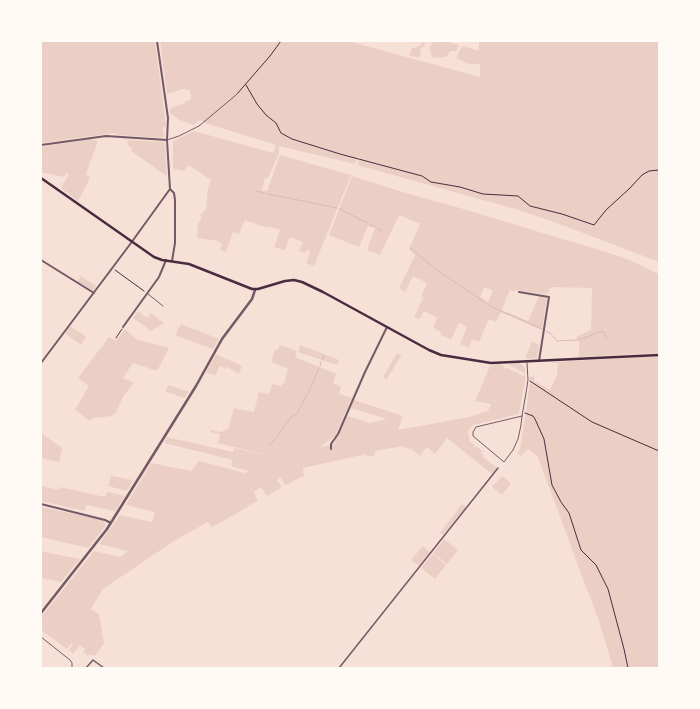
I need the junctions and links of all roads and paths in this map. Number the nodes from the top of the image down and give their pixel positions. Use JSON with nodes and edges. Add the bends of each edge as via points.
{"nodes":[{"id":1,"x":158,"y":41,"type":"edge"},
{"id":2,"x":281,"y":41,"type":"edge"},
{"id":3,"x":246,"y":85,"type":"junction"},
{"id":4,"x":236,"y":95,"type":"joint"},
{"id":5,"x":166,"y":140,"type":"junction"},
{"id":6,"x":41,"y":145,"type":"edge"},
{"id":7,"x":659,"y":170,"type":"edge"},
{"id":8,"x":41,"y":178,"type":"edge"},
{"id":9,"x":170,"y":189,"type":"junction"},
{"id":10,"x":132,"y":242,"type":"junction"},
{"id":11,"x":41,"y":260,"type":"edge"},
{"id":12,"x":166,"y":260,"type":"junction"},
{"id":13,"x":172,"y":261,"type":"junction"},
{"id":14,"x":112,"y":268,"type":"junction"},
{"id":15,"x":255,"y":290,"type":"junction"},
{"id":16,"x":519,"y":292,"type":"dead end"},
{"id":17,"x":94,"y":293,"type":"junction"},
{"id":18,"x":148,"y":294,"type":"junction"},
{"id":19,"x":163,"y":306,"type":"dead end"},
{"id":20,"x":387,"y":326,"type":"junction"},
{"id":21,"x":124,"y":327,"type":"joint"},
{"id":22,"x":116,"y":338,"type":"dead end"},
{"id":23,"x":659,"y":355,"type":"edge"},
{"id":24,"x":527,"y":361,"type":"junction"},
{"id":25,"x":539,"y":361,"type":"junction"},
{"id":26,"x":41,"y":363,"type":"edge"},
{"id":27,"x":528,"y":380,"type":"junction"},
{"id":28,"x":525,"y":413,"type":"dead end"},
{"id":29,"x":522,"y":416,"type":"junction"},
{"id":30,"x":331,"y":449,"type":"dead end"},
{"id":31,"x":659,"y":451,"type":"edge"},
{"id":32,"x":498,"y":468,"type":"dead end"},
{"id":33,"x":41,"y":504,"type":"edge"},
{"id":34,"x":111,"y":523,"type":"junction"},
{"id":35,"x":41,"y":613,"type":"edge"},
{"id":36,"x":41,"y":637,"type":"edge"},
{"id":37,"x":72,"y":668,"type":"edge"},
{"id":38,"x":86,"y":668,"type":"edge"},
{"id":39,"x":104,"y":668,"type":"edge"},
{"id":40,"x":339,"y":668,"type":"edge"},
{"id":41,"x":628,"y":668,"type":"edge"}],
"edges":[{"from":1,"to":5,"type":"street","via":[[168,118]]},
{"from":2,"to":3,"type":"path"},
{"from":3,"to":4,"type":"path"},
{"from":3,"to":7,"type":"path","via":[[257,104],[276,123],[281,133],[292,139],[422,176],[431,182],[483,194],[518,196],[530,206],[594,225],[642,175]]},
{"from":4,"to":5,"type":"lane","via":[[199,126]]},
{"from":5,"to":6,"type":"street","via":[[106,136]]},
{"from":5,"to":9,"type":"street"},
{"from":8,"to":10,"type":"main road"},
{"from":9,"to":10,"type":"street"},
{"from":9,"to":13,"type":"street","via":[[174,194],[175,207]]},
{"from":10,"to":12,"type":"main road","via":[[154,257]]},
{"from":10,"to":14,"type":"street"},
{"from":11,"to":17,"type":"street"},
{"from":12,"to":13,"type":"main road"},
{"from":12,"to":18,"type":"street"},
{"from":13,"to":15,"type":"main road","via":[[189,264]]},
{"from":14,"to":17,"type":"street"},
{"from":14,"to":18,"type":"path"},
{"from":15,"to":20,"type":"main road","via":[[285,281],[298,281]]},
{"from":15,"to":34,"type":"street","via":[[252,299],[222,339],[196,386]]},
{"from":16,"to":25,"type":"street","via":[[549,297]]},
{"from":17,"to":26,"type":"street"},
{"from":18,"to":19,"type":"lane"},
{"from":18,"to":21,"type":"street"},
{"from":20,"to":24,"type":"main road","via":[[441,355],[482,363]]},
{"from":20,"to":30,"type":"street","via":[[338,434],[331,444]]},
{"from":21,"to":22,"type":"path"},
{"from":23,"to":25,"type":"main road"},
{"from":24,"to":25,"type":"main road"},
{"from":24,"to":27,"type":"lane"},
{"from":27,"to":29,"type":"lane"},
{"from":27,"to":31,"type":"path","via":[[592,422]]},
{"from":28,"to":41,"type":"path","via":[[533,416],[537,424],[547,450],[552,486],[569,513],[581,550],[596,565],[608,589]]},
{"from":29,"to":29,"type":"lane","via":[[478,427],[473,430],[473,436],[504,462],[518,441]]},
{"from":32,"to":40,"type":"street"},
{"from":33,"to":34,"type":"street"},
{"from":34,"to":35,"type":"street"},
{"from":36,"to":37,"type":"lane","via":[[72,661]]},
{"from":38,"to":39,"type":"street","via":[[93,660]]}]}
